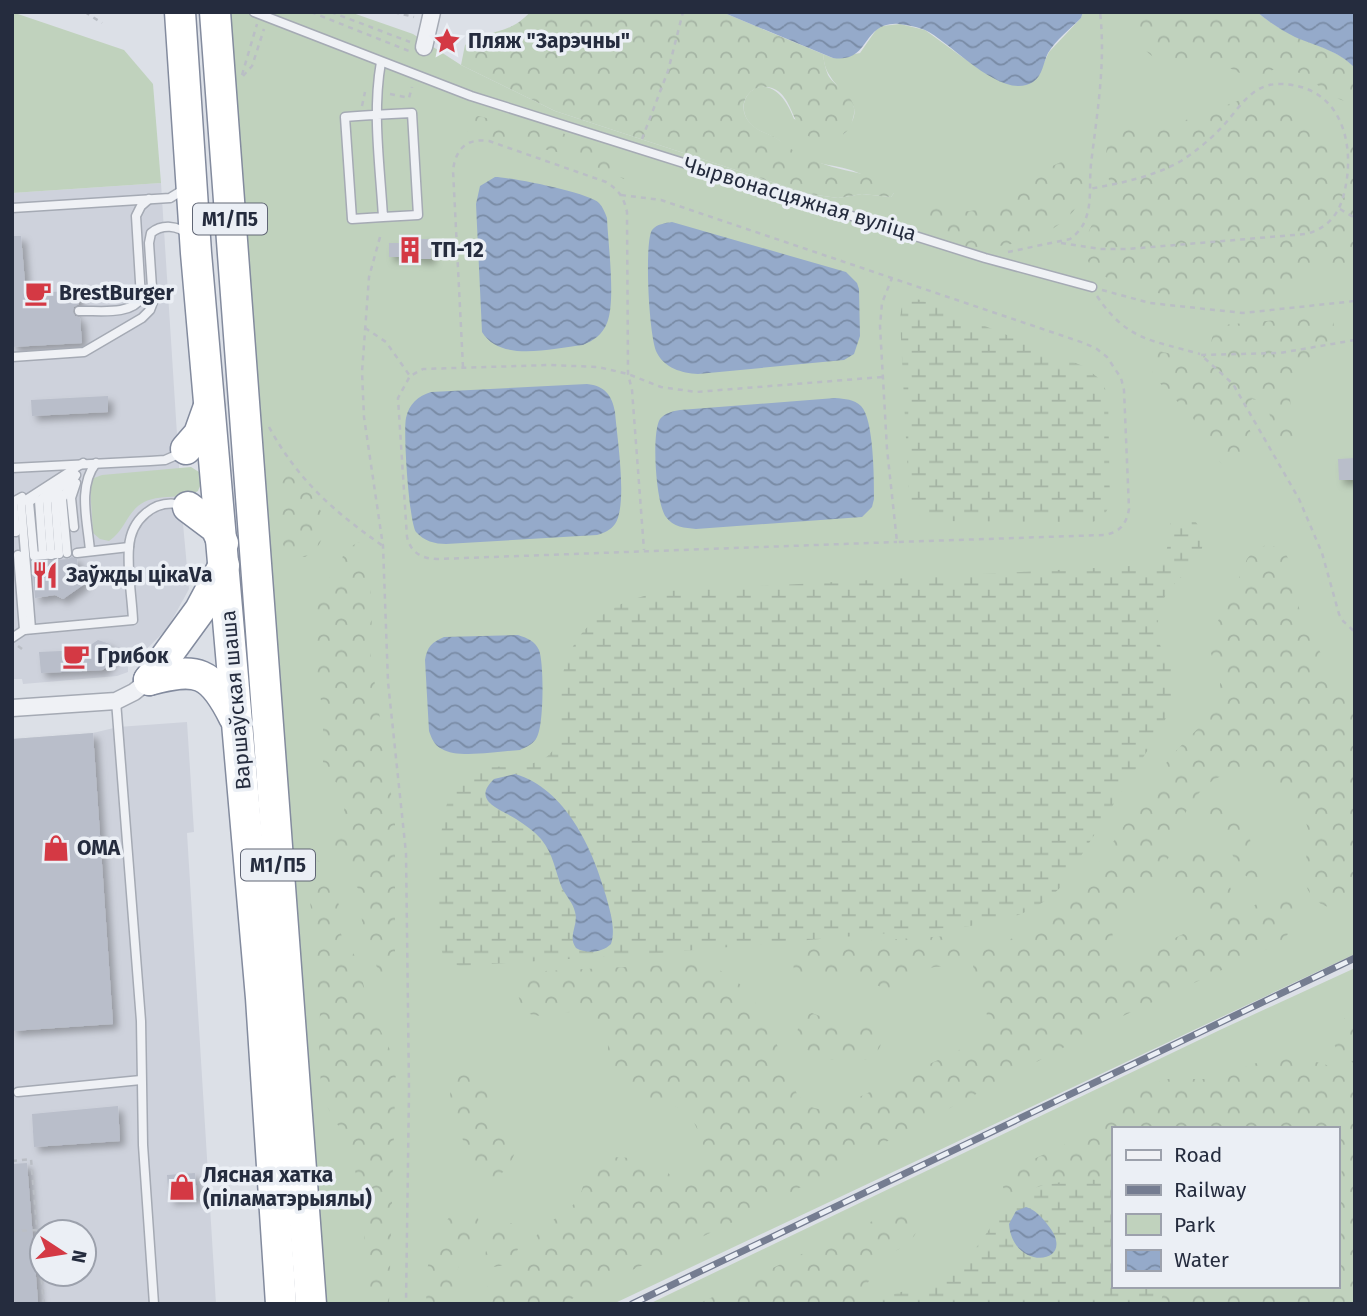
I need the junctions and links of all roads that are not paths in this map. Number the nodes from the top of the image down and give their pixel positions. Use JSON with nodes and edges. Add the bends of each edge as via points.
{"nodes":[{"id":1,"x":180,"y":12,"type":"edge"},
{"id":2,"x":215,"y":12,"type":"edge"},
{"id":3,"x":257,"y":13,"type":"edge"},
{"id":4,"x":431,"y":16,"type":"edge"},
{"id":5,"x":423,"y":52,"type":"road end"},
{"id":6,"x":381,"y":62,"type":"junction"},
{"id":7,"x":377,"y":115,"type":"junction"},
{"id":8,"x":191,"y":179,"type":"junction"},
{"id":9,"x":149,"y":199,"type":"junction"},
{"id":10,"x":12,"y":208,"type":"edge"},
{"id":11,"x":383,"y":217,"type":"junction"},
{"id":12,"x":196,"y":253,"type":"junction"},
{"id":13,"x":1092,"y":287,"type":"road end"},
{"id":14,"x":79,"y":311,"type":"dead end"},
{"id":15,"x":12,"y":357,"type":"edge"},
{"id":16,"x":210,"y":403,"type":"junction"},
{"id":17,"x":186,"y":449,"type":"joint"},
{"id":18,"x":83,"y":463,"type":"junction"},
{"id":19,"x":96,"y":463,"type":"junction"},
{"id":20,"x":12,"y":468,"type":"edge"},
{"id":21,"x":188,"y":507,"type":"joint"},
{"id":22,"x":74,"y":527,"type":"dead end"},
{"id":23,"x":16,"y":532,"type":"dead end"},
{"id":24,"x":129,"y":547,"type":"junction"},
{"id":25,"x":90,"y":551,"type":"junction"},
{"id":26,"x":58,"y":554,"type":"junction"},
{"id":27,"x":223,"y":554,"type":"junction"},
{"id":28,"x":18,"y":555,"type":"dead end"},
{"id":29,"x":27,"y":629,"type":"junction"},
{"id":30,"x":12,"y":638,"type":"edge"},
{"id":31,"x":149,"y":680,"type":"junction"},
{"id":32,"x":116,"y":701,"type":"junction"},
{"id":33,"x":12,"y":708,"type":"edge"},
{"id":34,"x":237,"y":722,"type":"junction"},
{"id":35,"x":141,"y":1080,"type":"junction"},
{"id":36,"x":18,"y":1092,"type":"dead end"},
{"id":37,"x":154,"y":1304,"type":"edge"},
{"id":38,"x":281,"y":1304,"type":"edge"},
{"id":39,"x":311,"y":1304,"type":"edge"}],
"edges":[{"from":1,"to":8,"type":"highway","name":"Варшаўская шаша","number":"М1/П5"},
{"from":2,"to":39,"type":"highway","name":"Варшаўская шаша","number":"М1/П5"},
{"from":3,"to":6,"type":"lane","name":"Чырвонасцяжная вуліца"},
{"from":4,"to":5,"type":"street"},
{"from":6,"to":7,"type":"lane"},
{"from":6,"to":13,"type":"lane","name":"Чырвонасцяжная вуліца","via":[[638,149]]},
{"from":7,"to":11,"type":"lane"},
{"from":7,"to":11,"type":"lane","via":[[345,117],[352,219]]},
{"from":7,"to":11,"type":"lane","via":[[412,113],[418,215]]},
{"from":8,"to":9,"type":"lane","via":[[182,192],[170,198]]},
{"from":8,"to":12,"type":"highway","name":"Варшаўская шаша","number":"М1/П5"},
{"from":9,"to":10,"type":"lane"},
{"from":9,"to":14,"type":"lane","via":[[136,216],[141,299],[127,309]]},
{"from":12,"to":15,"type":"lane","via":[[185,231],[158,228],[149,243],[153,302],[142,318],[83,352]]},
{"from":12,"to":16,"type":"highway","name":"Варшаўская шаша","number":"М1/П5"},
{"from":16,"to":17,"type":"highway","via":[[199,434]]},
{"from":16,"to":27,"type":"highway","name":"Варшаўская шаша","number":"М1/П5"},
{"from":17,"to":19,"type":"lane","via":[[165,460]]},
{"from":18,"to":19,"type":"lane"},
{"from":18,"to":20,"type":"lane"},
{"from":18,"to":22,"type":"lane","via":[[71,498]]},
{"from":18,"to":23,"type":"lane","via":[[13,502]]},
{"from":18,"to":26,"type":"lane","via":[[62,499]]},
{"from":18,"to":26,"type":"lane","via":[[47,500]]},
{"from":18,"to":26,"type":"lane","via":[[29,502],[34,556]]},
{"from":18,"to":29,"type":"lane","via":[[20,503]]},
{"from":19,"to":25,"type":"lane","via":[[85,486]]},
{"from":21,"to":24,"type":"lane","via":[[174,503],[154,506],[132,531]]},
{"from":21,"to":27,"type":"highway","via":[[216,528]]},
{"from":24,"to":25,"type":"lane"},
{"from":24,"to":29,"type":"lane","via":[[133,620]]},
{"from":25,"to":26,"type":"lane"},
{"from":27,"to":31,"type":"highway","via":[[200,610]]},
{"from":27,"to":34,"type":"highway","name":"Варшаўская шаша","number":"М1/П5"},
{"from":28,"to":29,"type":"lane"},
{"from":29,"to":30,"type":"lane"},
{"from":31,"to":32,"type":"street"},
{"from":31,"to":34,"type":"highway","via":[[175,673],[204,677],[215,684]]},
{"from":32,"to":33,"type":"street"},
{"from":32,"to":35,"type":"lane","via":[[141,1021]]},
{"from":34,"to":38,"type":"highway","name":"Варшаўская шаша","number":"М1/П5"},
{"from":35,"to":36,"type":"lane"},
{"from":35,"to":37,"type":"lane"}]}
